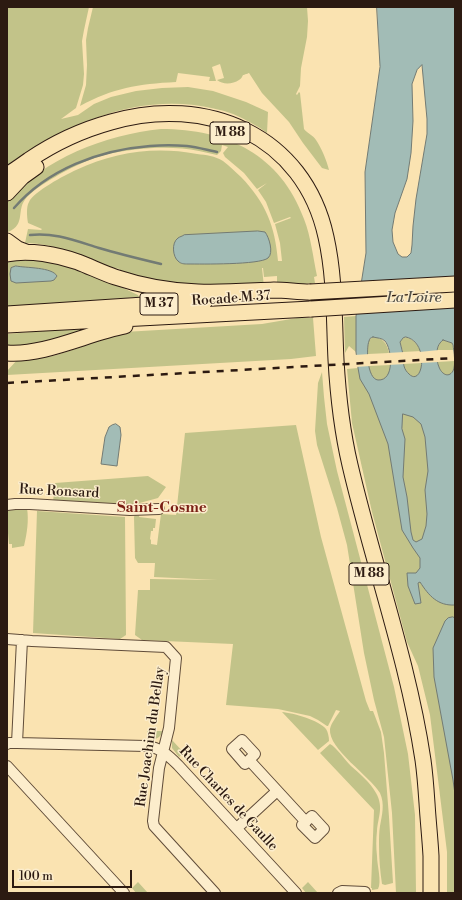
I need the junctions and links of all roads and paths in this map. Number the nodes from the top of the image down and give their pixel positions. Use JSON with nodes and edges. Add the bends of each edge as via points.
{"nodes":[{"id":1,"x":9,"y":175,"type":"edge"},
{"id":2,"x":7,"y":193,"type":"edge"},
{"id":3,"x":7,"y":240,"type":"edge"},
{"id":4,"x":26,"y":252,"type":"junction"},
{"id":5,"x":7,"y":254,"type":"edge"},
{"id":6,"x":455,"y":284,"type":"edge"},
{"id":7,"x":310,"y":292,"type":"junction"},
{"id":8,"x":455,"y":300,"type":"edge"},
{"id":9,"x":7,"y":314,"type":"edge"},
{"id":10,"x":174,"y":316,"type":"junction"},
{"id":11,"x":7,"y":325,"type":"edge"},
{"id":12,"x":11,"y":355,"type":"edge"},
{"id":13,"x":7,"y":505,"type":"edge"},
{"id":14,"x":158,"y":509,"type":"dead end"},
{"id":15,"x":7,"y":639,"type":"edge"},
{"id":16,"x":22,"y":640,"type":"junction"},
{"id":17,"x":12,"y":744,"type":"edge"},
{"id":18,"x":162,"y":751,"type":"junction"},
{"id":19,"x":249,"y":760,"type":"dead end"},
{"id":20,"x":7,"y":766,"type":"edge"},
{"id":21,"x":277,"y":791,"type":"junction"},
{"id":22,"x":306,"y":822,"type":"dead end"},
{"id":23,"x":237,"y":828,"type":"junction"},
{"id":24,"x":124,"y":893,"type":"edge"},
{"id":25,"x":215,"y":893,"type":"edge"},
{"id":26,"x":296,"y":893,"type":"edge"},
{"id":27,"x":338,"y":893,"type":"edge"},
{"id":28,"x":365,"y":893,"type":"edge"},
{"id":29,"x":422,"y":893,"type":"edge"},
{"id":30,"x":431,"y":893,"type":"edge"}],
"edges":[{"from":1,"to":30,"type":"highway","number":"M 88","via":[[56,144],[98,126],[143,115],[174,113],[204,116],[248,131],[285,158],[304,182],[323,222],[329,253],[341,422],[403,665],[423,762],[431,854]]},
{"from":2,"to":29,"type":"highway","number":"M 88","via":[[35,168],[89,139],[132,126],[163,122],[193,124],[238,136],[272,158],[297,188],[311,216],[319,250],[329,394],[337,452],[403,706],[414,765],[422,858]]},
{"from":3,"to":4,"type":"highway"},
{"from":4,"to":5,"type":"highway"},
{"from":4,"to":7,"type":"highway","via":[[52,255],[78,262],[114,277],[172,290]]},
{"from":6,"to":7,"type":"highway","name":"Rocade M 37","number":"M 37","bridge":true},
{"from":7,"to":9,"type":"highway","name":"Rocade M 37","number":"M 37"},
{"from":8,"to":10,"type":"highway","name":"Rocade M 37","number":"M 37","bridge":true},
{"from":10,"to":11,"type":"highway","name":"Rocade M 37","number":"M 37"},
{"from":10,"to":12,"type":"highway","via":[[166,322],[132,324],[48,348]]},
{"from":13,"to":14,"type":"street","name":"Rue Ronsard"},
{"from":15,"to":16,"type":"street","name":"Rue Joachim du Bellay"},
{"from":16,"to":17,"type":"street"},
{"from":16,"to":18,"type":"street","name":"Rue Joachim du Bellay","via":[[166,647],[176,658],[169,728]]},
{"from":17,"to":18,"type":"street","name":"Rue Charles de Gaulle","via":[[146,746]]},
{"from":18,"to":23,"type":"street","name":"Rue Charles de Gaulle"},
{"from":18,"to":25,"type":"street","name":"Rue Joachim du Bellay","via":[[154,826]]},
{"from":19,"to":21,"type":"street"},
{"from":20,"to":24,"type":"street"},
{"from":21,"to":22,"type":"street"},
{"from":21,"to":23,"type":"street"},
{"from":23,"to":26,"type":"street","name":"Rue Charles de Gaulle"},
{"from":27,"to":28,"type":"street"}]}
